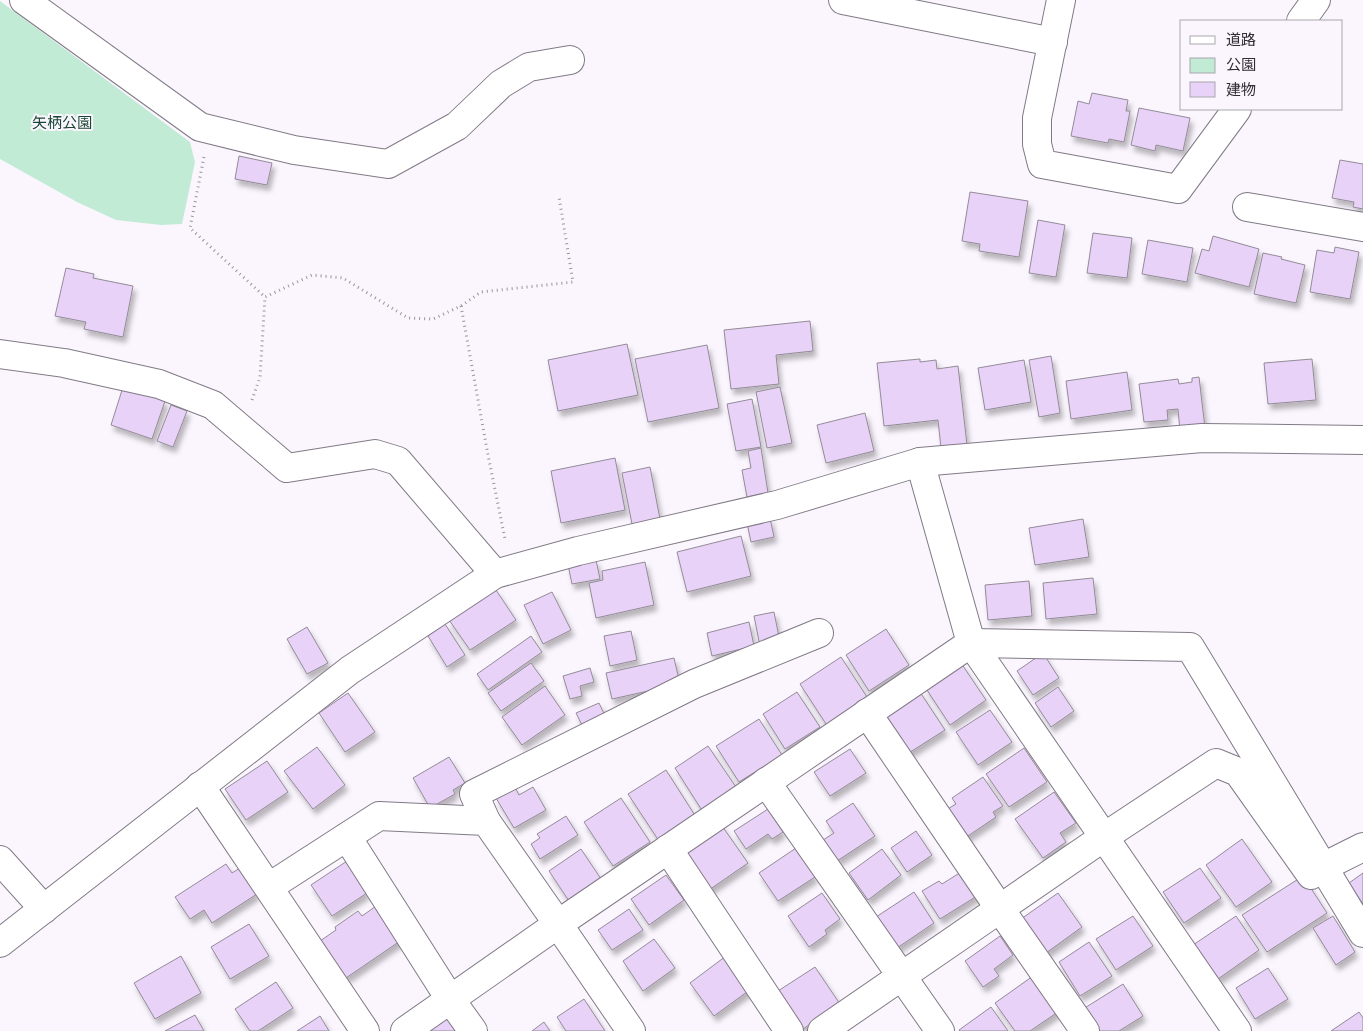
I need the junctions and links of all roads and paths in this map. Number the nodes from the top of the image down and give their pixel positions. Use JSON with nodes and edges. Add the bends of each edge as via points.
{"nodes":[{"id":1,"x":24,"y":0,"type":"edge"},
{"id":2,"x":843,"y":0,"type":"edge"},
{"id":3,"x":1061,"y":0,"type":"edge"},
{"id":4,"x":1316,"y":0,"type":"edge"},
{"id":5,"x":1302,"y":20,"type":"edge"},
{"id":6,"x":1053,"y":42,"type":"junction"},
{"id":7,"x":570,"y":60,"type":"dead end"},
{"id":8,"x":1236,"y":110,"type":"edge"},
{"id":9,"x":210,"y":130,"type":"junction"},
{"id":10,"x":559,"y":197,"type":"dead end"},
{"id":11,"x":1247,"y":207,"type":"dead end"},
{"id":12,"x":1363,"y":227,"type":"edge"},
{"id":13,"x":266,"y":297,"type":"junction"},
{"id":14,"x":461,"y":306,"type":"junction"},
{"id":15,"x":0,"y":354,"type":"edge"},
{"id":16,"x":242,"y":429,"type":"junction"},
{"id":17,"x":1363,"y":440,"type":"edge"},
{"id":18,"x":920,"y":462,"type":"junction"},
{"id":19,"x":503,"y":572,"type":"junction"},
{"id":20,"x":819,"y":633,"type":"dead end"},
{"id":21,"x":971,"y":643,"type":"junction"},
{"id":22,"x":868,"y":713,"type":"junction"},
{"id":23,"x":766,"y":782,"type":"junction"},
{"id":24,"x":200,"y":786,"type":"junction"},
{"id":25,"x":486,"y":821,"type":"junction"},
{"id":26,"x":347,"y":837,"type":"junction"},
{"id":27,"x":1104,"y":837,"type":"junction"},
{"id":28,"x":1363,"y":848,"type":"edge"},
{"id":29,"x":668,"y":849,"type":"junction"},
{"id":30,"x":0,"y":860,"type":"edge"},
{"id":31,"x":1323,"y":867,"type":"junction"},
{"id":32,"x":269,"y":887,"type":"junction"},
{"id":33,"x":44,"y":908,"type":"junction"},
{"id":34,"x":1000,"y":909,"type":"junction"},
{"id":35,"x":558,"y":924,"type":"junction"},
{"id":36,"x":1363,"y":933,"type":"edge"},
{"id":37,"x":0,"y":943,"type":"edge"},
{"id":38,"x":902,"y":976,"type":"junction"},
{"id":39,"x":450,"y":999,"type":"junction"},
{"id":40,"x":365,"y":1031,"type":"edge"},
{"id":41,"x":405,"y":1031,"type":"edge"},
{"id":42,"x":473,"y":1031,"type":"edge"},
{"id":43,"x":631,"y":1031,"type":"edge"},
{"id":44,"x":789,"y":1031,"type":"edge"},
{"id":45,"x":822,"y":1031,"type":"edge"},
{"id":46,"x":940,"y":1031,"type":"edge"},
{"id":47,"x":1085,"y":1031,"type":"edge"},
{"id":48,"x":1238,"y":1031,"type":"edge"}],
"edges":[{"from":1,"to":9,"type":"street","via":[[200,127]]},
{"from":2,"to":6,"type":"street"},
{"from":3,"to":6,"type":"street"},
{"from":4,"to":5,"type":"street"},
{"from":6,"to":8,"type":"street","via":[[1037,118],[1037,144],[1042,164],[1178,189]]},
{"from":7,"to":9,"type":"street","via":[[529,67],[501,84],[456,126],[388,164],[294,150]]},
{"from":9,"to":13,"type":"path","via":[[190,228]]},
{"from":10,"to":14,"type":"path","via":[[573,282],[481,292]]},
{"from":11,"to":12,"type":"street"},
{"from":13,"to":14,"type":"path","via":[[312,275],[342,278],[408,318],[433,319]]},
{"from":13,"to":16,"type":"path","via":[[260,377]]},
{"from":14,"to":19,"type":"path","via":[[488,455]]},
{"from":15,"to":16,"type":"street","via":[[64,363],[159,384],[213,405]]},
{"from":16,"to":19,"type":"street","via":[[287,468],[375,454],[398,461]]},
{"from":17,"to":18,"type":"street","via":[[1202,438]]},
{"from":18,"to":19,"type":"street","via":[[778,505],[578,551]]},
{"from":18,"to":21,"type":"street"},
{"from":19,"to":24,"type":"street","via":[[350,670]]},
{"from":20,"to":25,"type":"street","via":[[694,684],[474,794]]},
{"from":21,"to":22,"type":"street"},
{"from":21,"to":27,"type":"street"},
{"from":21,"to":31,"type":"street","via":[[1190,647]]},
{"from":22,"to":23,"type":"street"},
{"from":22,"to":34,"type":"street"},
{"from":23,"to":29,"type":"street"},
{"from":23,"to":38,"type":"street"},
{"from":24,"to":32,"type":"street"},
{"from":24,"to":33,"type":"street"},
{"from":25,"to":26,"type":"street","via":[[379,816]]},
{"from":25,"to":35,"type":"street"},
{"from":26,"to":32,"type":"street"},
{"from":26,"to":39,"type":"street"},
{"from":27,"to":31,"type":"street","via":[[1216,763],[1238,772],[1311,875]]},
{"from":27,"to":34,"type":"street"},
{"from":27,"to":48,"type":"street"},
{"from":28,"to":31,"type":"street"},
{"from":29,"to":35,"type":"street"},
{"from":29,"to":44,"type":"street"},
{"from":30,"to":33,"type":"street"},
{"from":31,"to":36,"type":"street"},
{"from":32,"to":40,"type":"street"},
{"from":33,"to":37,"type":"street"},
{"from":34,"to":38,"type":"street"},
{"from":34,"to":47,"type":"street"},
{"from":35,"to":39,"type":"street"},
{"from":35,"to":43,"type":"street"},
{"from":38,"to":45,"type":"street"},
{"from":38,"to":46,"type":"street"},
{"from":39,"to":41,"type":"street"},
{"from":39,"to":42,"type":"street"}]}
